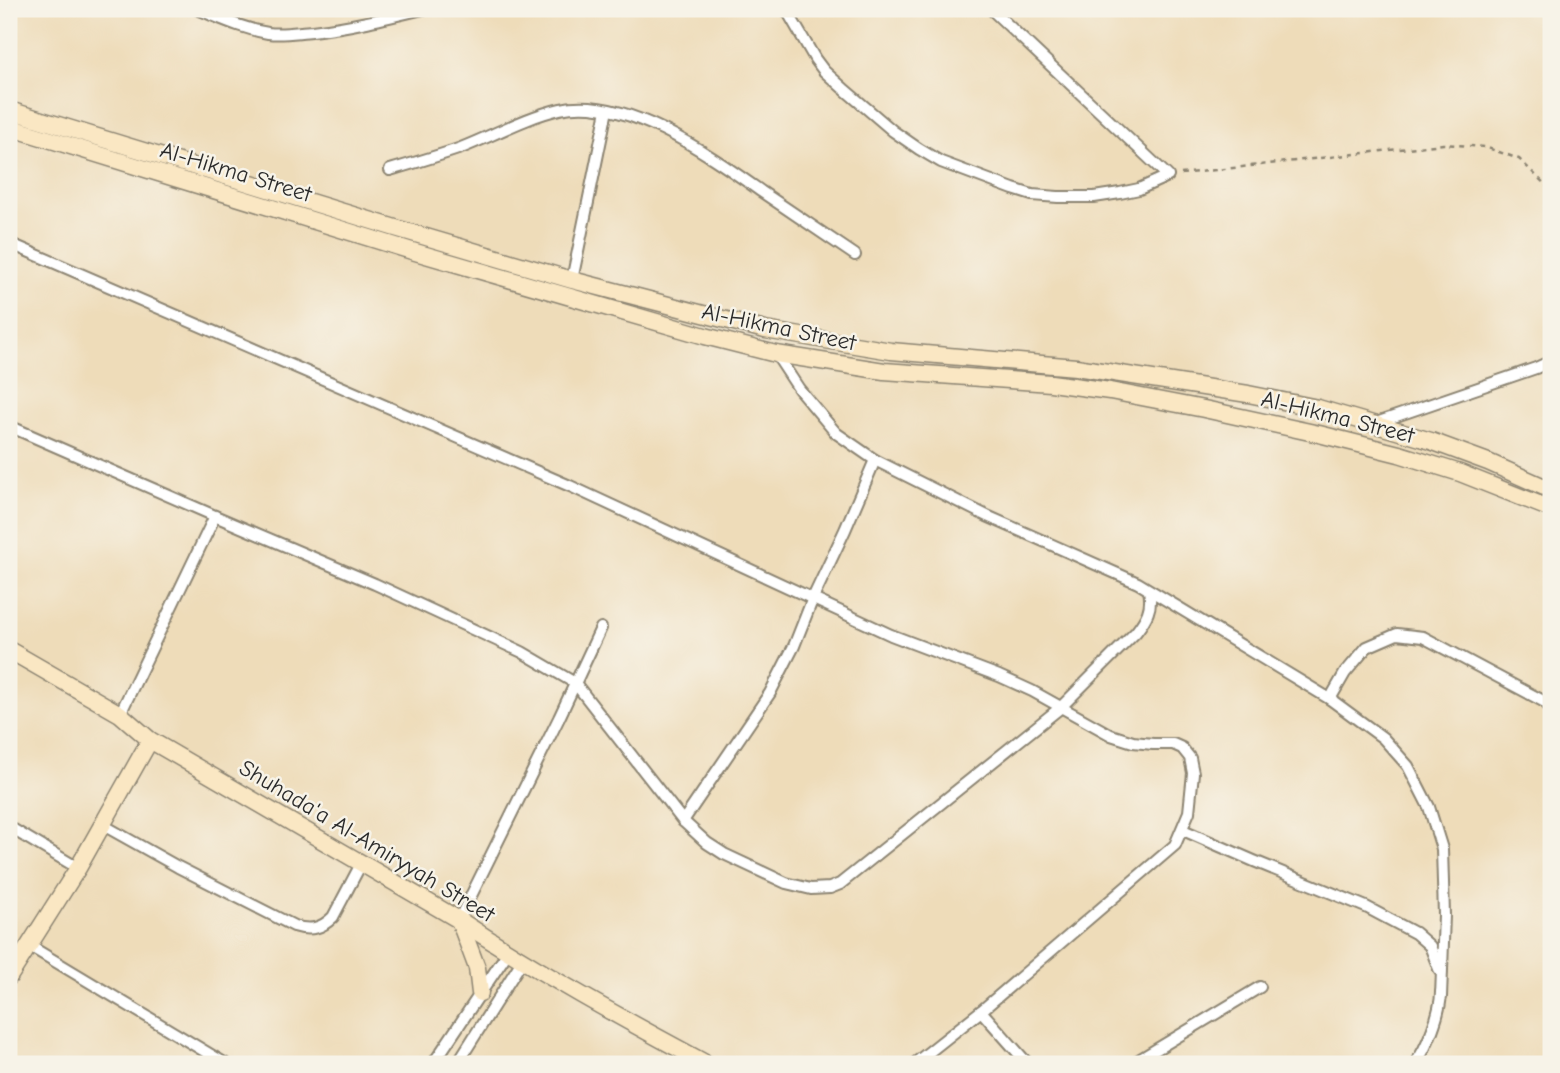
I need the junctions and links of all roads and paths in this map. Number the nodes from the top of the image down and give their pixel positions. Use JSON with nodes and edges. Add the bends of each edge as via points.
{"nodes":[{"id":1,"x":197,"y":9,"type":"edge"},
{"id":2,"x":423,"y":9,"type":"edge"},
{"id":3,"x":786,"y":9,"type":"edge"},
{"id":4,"x":991,"y":9,"type":"edge"},
{"id":5,"x":9,"y":110,"type":"edge"},
{"id":6,"x":607,"y":110,"type":"junction"},
{"id":7,"x":9,"y":127,"type":"edge"},
{"id":8,"x":390,"y":170,"type":"dead end"},
{"id":9,"x":1168,"y":176,"type":"junction"},
{"id":10,"x":1551,"y":190,"type":"edge"},
{"id":11,"x":9,"y":243,"type":"edge"},
{"id":12,"x":855,"y":255,"type":"dead end"},
{"id":13,"x":572,"y":280,"type":"junction"},
{"id":14,"x":776,"y":354,"type":"junction"},
{"id":15,"x":1551,"y":361,"type":"edge"},
{"id":16,"x":1373,"y":424,"type":"junction"},
{"id":17,"x":9,"y":426,"type":"edge"},
{"id":18,"x":875,"y":460,"type":"junction"},
{"id":19,"x":1551,"y":490,"type":"edge"},
{"id":20,"x":1551,"y":509,"type":"edge"},
{"id":21,"x":215,"y":516,"type":"junction"},
{"id":22,"x":1149,"y":591,"type":"junction"},
{"id":23,"x":813,"y":598,"type":"junction"},
{"id":24,"x":601,"y":628,"type":"dead end"},
{"id":25,"x":9,"y":649,"type":"edge"},
{"id":26,"x":575,"y":683,"type":"junction"},
{"id":27,"x":1330,"y":699,"type":"junction"},
{"id":28,"x":1549,"y":704,"type":"edge"},
{"id":29,"x":1060,"y":708,"type":"junction"},
{"id":30,"x":120,"y":714,"type":"junction"},
{"id":31,"x":150,"y":740,"type":"junction"},
{"id":32,"x":683,"y":821,"type":"junction"},
{"id":33,"x":103,"y":825,"type":"junction"},
{"id":34,"x":9,"y":827,"type":"edge"},
{"id":35,"x":1183,"y":830,"type":"junction"},
{"id":36,"x":361,"y":864,"type":"junction"},
{"id":37,"x":78,"y":868,"type":"junction"},
{"id":38,"x":459,"y":920,"type":"junction"},
{"id":39,"x":28,"y":945,"type":"junction"},
{"id":40,"x":508,"y":952,"type":"junction"},
{"id":41,"x":522,"y":961,"type":"junction"},
{"id":42,"x":9,"y":977,"type":"edge"},
{"id":43,"x":1260,"y":987,"type":"dead end"},
{"id":44,"x":480,"y":993,"type":"junction"},
{"id":45,"x":1441,"y":997,"type":"junction"},
{"id":46,"x":981,"y":1011,"type":"junction"},
{"id":47,"x":701,"y":1063,"type":"edge"},
{"id":48,"x":226,"y":1064,"type":"edge"},
{"id":49,"x":433,"y":1064,"type":"edge"},
{"id":50,"x":457,"y":1064,"type":"edge"},
{"id":51,"x":914,"y":1064,"type":"edge"},
{"id":52,"x":1028,"y":1064,"type":"edge"},
{"id":53,"x":1132,"y":1064,"type":"edge"},
{"id":54,"x":1415,"y":1064,"type":"edge"}],
"edges":[{"from":1,"to":2,"type":"street","via":[[240,26],[289,33],[377,21]]},
{"from":3,"to":9,"type":"street","via":[[824,71],[893,131],[941,162],[1013,189],[1058,197],[1120,193]]},
{"from":4,"to":9,"type":"street"},
{"from":5,"to":13,"type":"street","name":"Al-Hikma Street"},
{"from":6,"to":8,"type":"street","via":[[560,109]]},
{"from":6,"to":12,"type":"street","via":[[680,138]]},
{"from":6,"to":13,"type":"street"},
{"from":7,"to":14,"type":"street","name":"Al-Hikma Street","via":[[412,251]]},
{"from":9,"to":10,"type":"path","via":[[1443,144],[1485,146],[1519,159]]},
{"from":11,"to":23,"type":"street","via":[[570,486]]},
{"from":13,"to":16,"type":"street","name":"Al-Hikma Street","via":[[795,336],[891,351],[1076,367],[1173,381],[1318,408]]},
{"from":14,"to":18,"type":"street","via":[[836,433]]},
{"from":14,"to":20,"type":"street","name":"Al-Hikma Street","via":[[884,371],[1051,383],[1204,409],[1399,454]]},
{"from":15,"to":16,"type":"street"},
{"from":16,"to":19,"type":"street","name":"Al-Hikma Street","via":[[1488,462]]},
{"from":17,"to":21,"type":"street"},
{"from":18,"to":22,"type":"street"},
{"from":18,"to":23,"type":"street"},
{"from":21,"to":26,"type":"street","via":[[522,652]]},
{"from":21,"to":30,"type":"street"},
{"from":22,"to":27,"type":"street"},
{"from":22,"to":29,"type":"street","via":[[1151,603],[1136,632]]},
{"from":23,"to":29,"type":"street","via":[[891,635],[999,676]]},
{"from":23,"to":32,"type":"street","via":[[770,693]]},
{"from":24,"to":26,"type":"street"},
{"from":25,"to":30,"type":"street","name":"Shuhada'a Al-Amiryyah Street"},
{"from":26,"to":32,"type":"street"},
{"from":26,"to":38,"type":"street"},
{"from":27,"to":28,"type":"street","via":[[1367,647],[1397,634],[1423,637]]},
{"from":27,"to":45,"type":"street","via":[[1383,738],[1408,766],[1429,807],[1442,849]]},
{"from":29,"to":32,"type":"street","via":[[830,888],[786,883],[724,854]]},
{"from":29,"to":35,"type":"street","via":[[1111,735],[1173,744],[1187,752],[1193,773]]},
{"from":30,"to":31,"type":"street","name":"Shuhada'a Al-Amiryyah Street"},
{"from":31,"to":33,"type":"street"},
{"from":31,"to":36,"type":"street","name":"Shuhada'a Al-Amiryyah Street"},
{"from":33,"to":36,"type":"street","via":[[305,930],[333,917]]},
{"from":33,"to":37,"type":"street"},
{"from":34,"to":37,"type":"street"},
{"from":35,"to":45,"type":"street","via":[[1366,907],[1415,933],[1430,946],[1439,966]]},
{"from":35,"to":46,"type":"street","via":[[1175,845]]},
{"from":36,"to":38,"type":"street","name":"Shuhada'a Al-Amiryyah Street"},
{"from":37,"to":39,"type":"street"},
{"from":38,"to":40,"type":"street","name":"Shuhada'a Al-Amiryyah Street"},
{"from":38,"to":44,"type":"street","via":[[477,968]]},
{"from":39,"to":42,"type":"street"},
{"from":39,"to":48,"type":"street"},
{"from":40,"to":41,"type":"street","name":"Shuhada'a Al-Amiryyah Street"},
{"from":40,"to":44,"type":"street"},
{"from":41,"to":47,"type":"street","name":"Shuhada'a Al-Amiryyah Street"},
{"from":41,"to":50,"type":"street"},
{"from":43,"to":53,"type":"street"},
{"from":44,"to":49,"type":"street"},
{"from":45,"to":54,"type":"street"},
{"from":46,"to":51,"type":"street"},
{"from":46,"to":52,"type":"street"}]}
